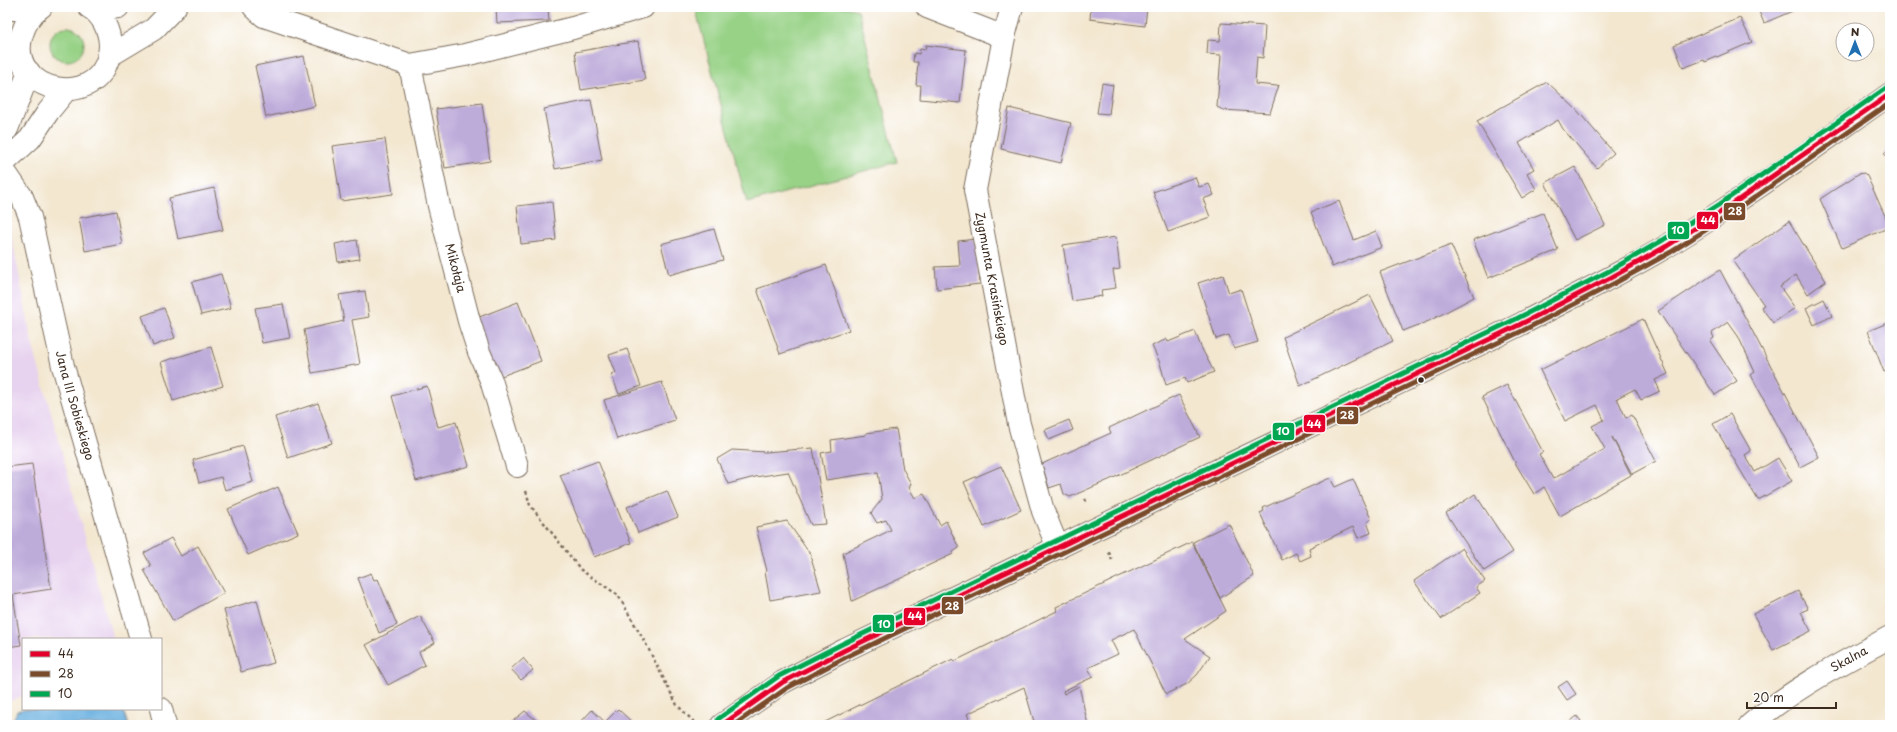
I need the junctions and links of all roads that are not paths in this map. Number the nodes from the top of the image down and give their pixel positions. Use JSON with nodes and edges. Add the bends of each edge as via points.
{"nodes":[{"id":1,"x":118,"y":7,"type":"edge"},
{"id":2,"x":175,"y":7,"type":"edge"},
{"id":3,"x":254,"y":7,"type":"edge"},
{"id":4,"x":643,"y":7,"type":"edge"},
{"id":5,"x":927,"y":7,"type":"edge"},
{"id":6,"x":1012,"y":7,"type":"edge"},
{"id":7,"x":39,"y":8,"type":"edge"},
{"id":8,"x":91,"y":8,"type":"edge"},
{"id":9,"x":7,"y":9,"type":"edge"},
{"id":10,"x":1004,"y":37,"type":"junction"},
{"id":11,"x":13,"y":38,"type":"edge"},
{"id":12,"x":109,"y":56,"type":"junction"},
{"id":13,"x":410,"y":65,"type":"junction"},
{"id":14,"x":29,"y":72,"type":"junction"},
{"id":15,"x":66,"y":90,"type":"junction"},
{"id":16,"x":1890,"y":94,"type":"edge"},
{"id":17,"x":7,"y":130,"type":"edge"},
{"id":18,"x":7,"y":160,"type":"edge"},
{"id":19,"x":7,"y":175,"type":"edge"},
{"id":20,"x":517,"y":466,"type":"dead end"},
{"id":21,"x":1058,"y":548,"type":"junction"},
{"id":22,"x":1890,"y":637,"type":"edge"},
{"id":23,"x":141,"y":638,"type":"edge"},
{"id":24,"x":161,"y":710,"type":"edge"},
{"id":25,"x":165,"y":725,"type":"edge"},
{"id":26,"x":722,"y":725,"type":"edge"},
{"id":27,"x":1750,"y":725,"type":"edge"}],
"edges":[{"from":1,"to":8,"type":"street"},
{"from":2,"to":12,"type":"street","via":[[154,29]]},
{"from":3,"to":13,"type":"street","via":[[264,16]]},
{"from":4,"to":13,"type":"street","via":[[573,28],[465,55]]},
{"from":5,"to":10,"type":"street"},
{"from":6,"to":10,"type":"street","name":"Zygmunta Krasińskiego"},
{"from":7,"to":9,"type":"street"},
{"from":7,"to":11,"type":"street"},
{"from":8,"to":12,"type":"street","via":[[102,19],[107,31],[110,43]]},
{"from":10,"to":21,"type":"street","name":"Zygmunta Krasińskiego","via":[[975,190],[1019,424],[1043,511]]},
{"from":11,"to":14,"type":"street"},
{"from":12,"to":15,"type":"street","via":[[98,76],[84,86]]},
{"from":13,"to":20,"type":"street","name":"Mikołaja","via":[[439,206],[468,321],[491,380]]},
{"from":14,"to":15,"type":"street","via":[[45,85]]},
{"from":14,"to":17,"type":"street"},
{"from":15,"to":18,"type":"street","via":[[30,139]]},
{"from":16,"to":21,"type":"street","via":[[1710,218],[1630,267],[1519,325]]},
{"from":19,"to":23,"type":"street","name":"Jana III Sobieskiego","via":[[22,197],[30,217],[63,366]]},
{"from":21,"to":26,"type":"street","via":[[783,682]]},
{"from":22,"to":27,"type":"street","name":"Skalna","via":[[1818,677],[1769,709]]},
{"from":24,"to":25,"type":"street"}]}
